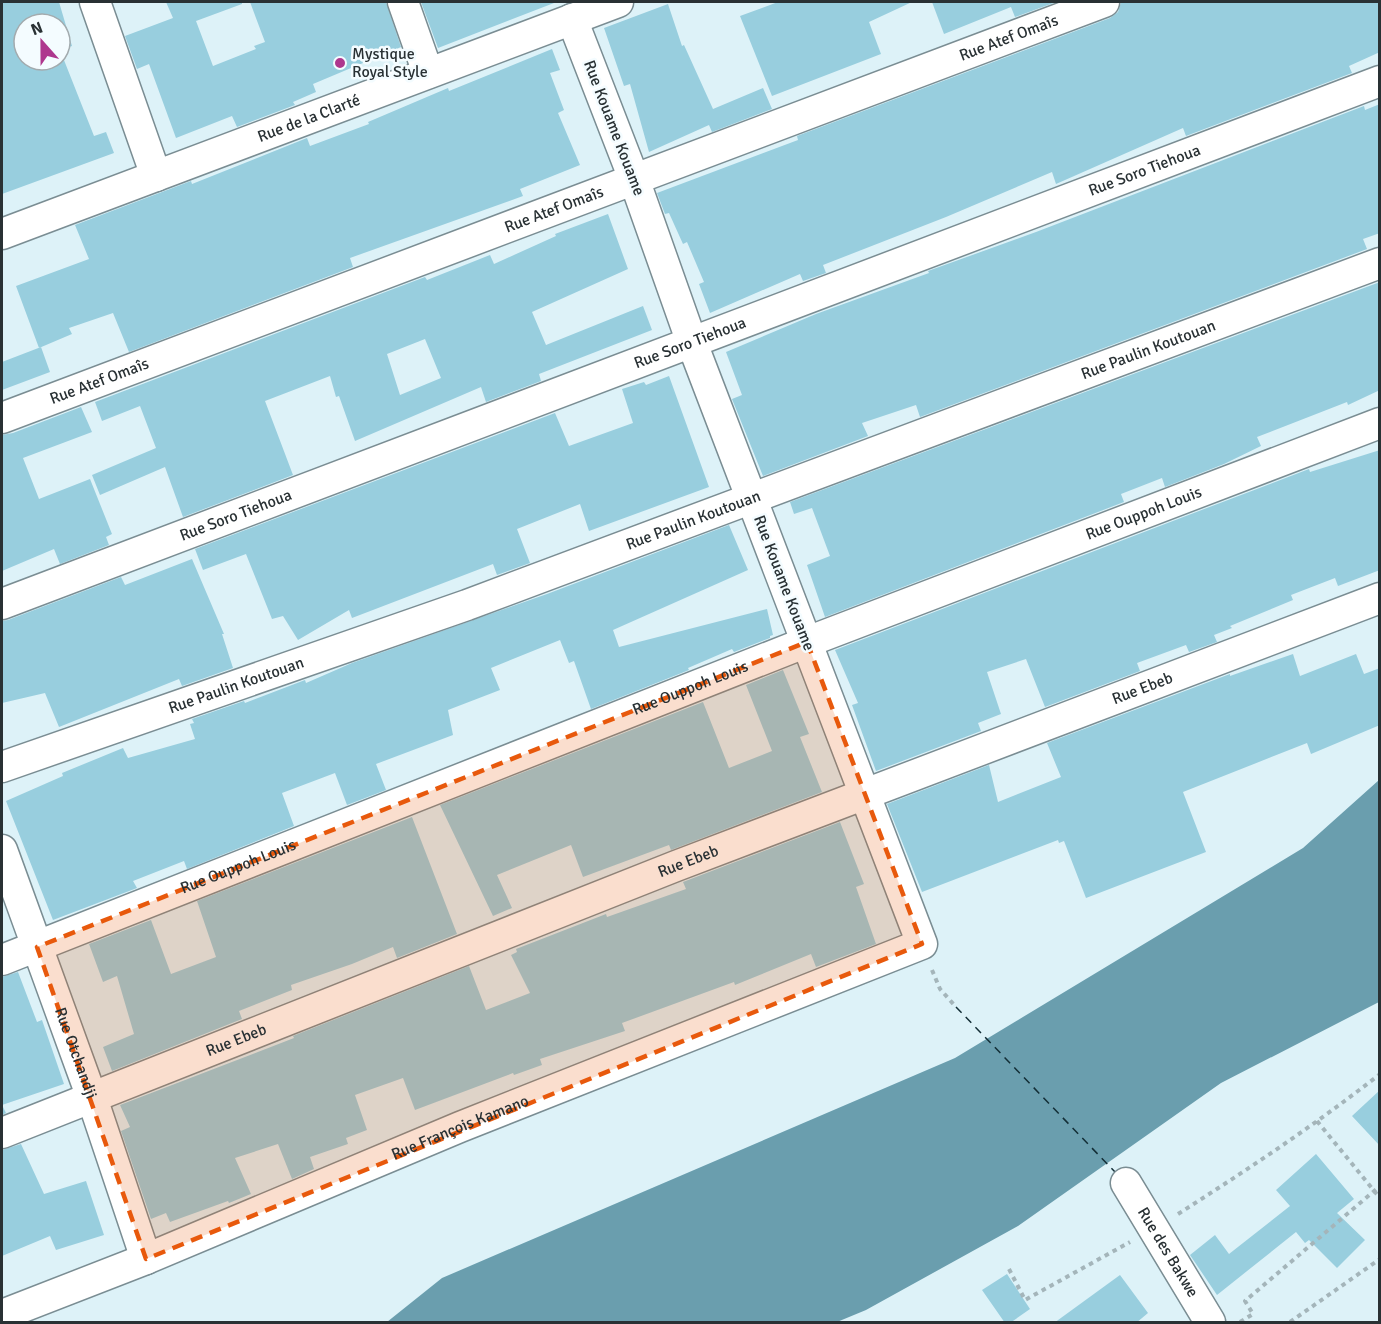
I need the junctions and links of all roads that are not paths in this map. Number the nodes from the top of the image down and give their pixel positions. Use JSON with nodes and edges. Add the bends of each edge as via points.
{"nodes":[{"id":1,"x":95,"y":2,"type":"edge"},
{"id":2,"x":402,"y":2,"type":"edge"},
{"id":3,"x":618,"y":2,"type":"edge"},
{"id":4,"x":1104,"y":2,"type":"edge"},
{"id":5,"x":572,"y":19,"type":"junction"},
{"id":6,"x":428,"y":73,"type":"junction"},
{"id":7,"x":1380,"y":81,"type":"edge"},
{"id":8,"x":156,"y":176,"type":"junction"},
{"id":9,"x":634,"y":179,"type":"junction"},
{"id":10,"x":2,"y":234,"type":"edge"},
{"id":11,"x":1380,"y":263,"type":"edge"},
{"id":12,"x":692,"y":343,"type":"junction"},
{"id":13,"x":2,"y":418,"type":"edge"},
{"id":14,"x":1380,"y":423,"type":"edge"},
{"id":15,"x":751,"y":497,"type":"junction"},
{"id":16,"x":1380,"y":598,"type":"edge"},
{"id":17,"x":2,"y":604,"type":"edge"},
{"id":18,"x":807,"y":642,"type":"junction"},
{"id":19,"x":2,"y":767,"type":"edge"},
{"id":20,"x":864,"y":795,"type":"junction"},
{"id":21,"x":2,"y":850,"type":"edge"},
{"id":22,"x":922,"y":944,"type":"joint"},
{"id":23,"x":37,"y":947,"type":"junction"},
{"id":24,"x":2,"y":960,"type":"edge"},
{"id":25,"x":92,"y":1098,"type":"junction"},
{"id":26,"x":2,"y":1132,"type":"edge"},
{"id":27,"x":1125,"y":1183,"type":"dead end"},
{"id":28,"x":146,"y":1259,"type":"junction"},
{"id":29,"x":2,"y":1315,"type":"edge"},
{"id":30,"x":1210,"y":1323,"type":"edge"}],
"edges":[{"from":1,"to":8,"type":"street"},
{"from":2,"to":6,"type":"street"},
{"from":3,"to":5,"type":"street","name":"Rue de la Clarté"},
{"from":4,"to":9,"type":"street","name":"Rue Atef Omaîs"},
{"from":5,"to":6,"type":"street","name":"Rue de la Clarté"},
{"from":5,"to":9,"type":"street","name":"Rue Kouame Kouame"},
{"from":6,"to":8,"type":"street","name":"Rue de la Clarté"},
{"from":7,"to":12,"type":"street","name":"Rue Soro Tiehoua"},
{"from":8,"to":10,"type":"street","name":"Rue de la Clarté"},
{"from":9,"to":12,"type":"street","name":"Rue Kouame Kouame"},
{"from":9,"to":13,"type":"street","name":"Rue Atef Omaîs"},
{"from":11,"to":15,"type":"street","name":"Rue Paulin Koutouan"},
{"from":12,"to":15,"type":"street","name":"Rue Kouame Kouame"},
{"from":12,"to":17,"type":"street","name":"Rue Soro Tiehoua"},
{"from":14,"to":18,"type":"street","name":"Rue Ouppoh Louis"},
{"from":15,"to":18,"type":"street","name":"Rue Kouame Kouame"},
{"from":15,"to":19,"type":"street","name":"Rue Paulin Koutouan","via":[[467,605]]},
{"from":16,"to":20,"type":"street","name":"Rue Ebeb"},
{"from":18,"to":20,"type":"street","name":"Rue Kouame Kouame"},
{"from":18,"to":23,"type":"street","name":"Rue Ouppoh Louis"},
{"from":20,"to":22,"type":"street","name":"Rue Kouame Kouame"},
{"from":20,"to":25,"type":"street","name":"Rue Ebeb"},
{"from":21,"to":23,"type":"street","name":"Rue Otchandji"},
{"from":22,"to":28,"type":"street","name":"Rue François Kamano","via":[[460,1127]]},
{"from":23,"to":24,"type":"street","name":"Rue Ouppoh Louis"},
{"from":23,"to":25,"type":"street","name":"Rue Otchandji"},
{"from":25,"to":26,"type":"street","name":"Rue Ebeb"},
{"from":25,"to":28,"type":"street","name":"Rue Otchandji"},
{"from":27,"to":30,"type":"street","name":"Rue des Bakwe"},
{"from":28,"to":29,"type":"street","name":"Rue François Kamano"}]}
